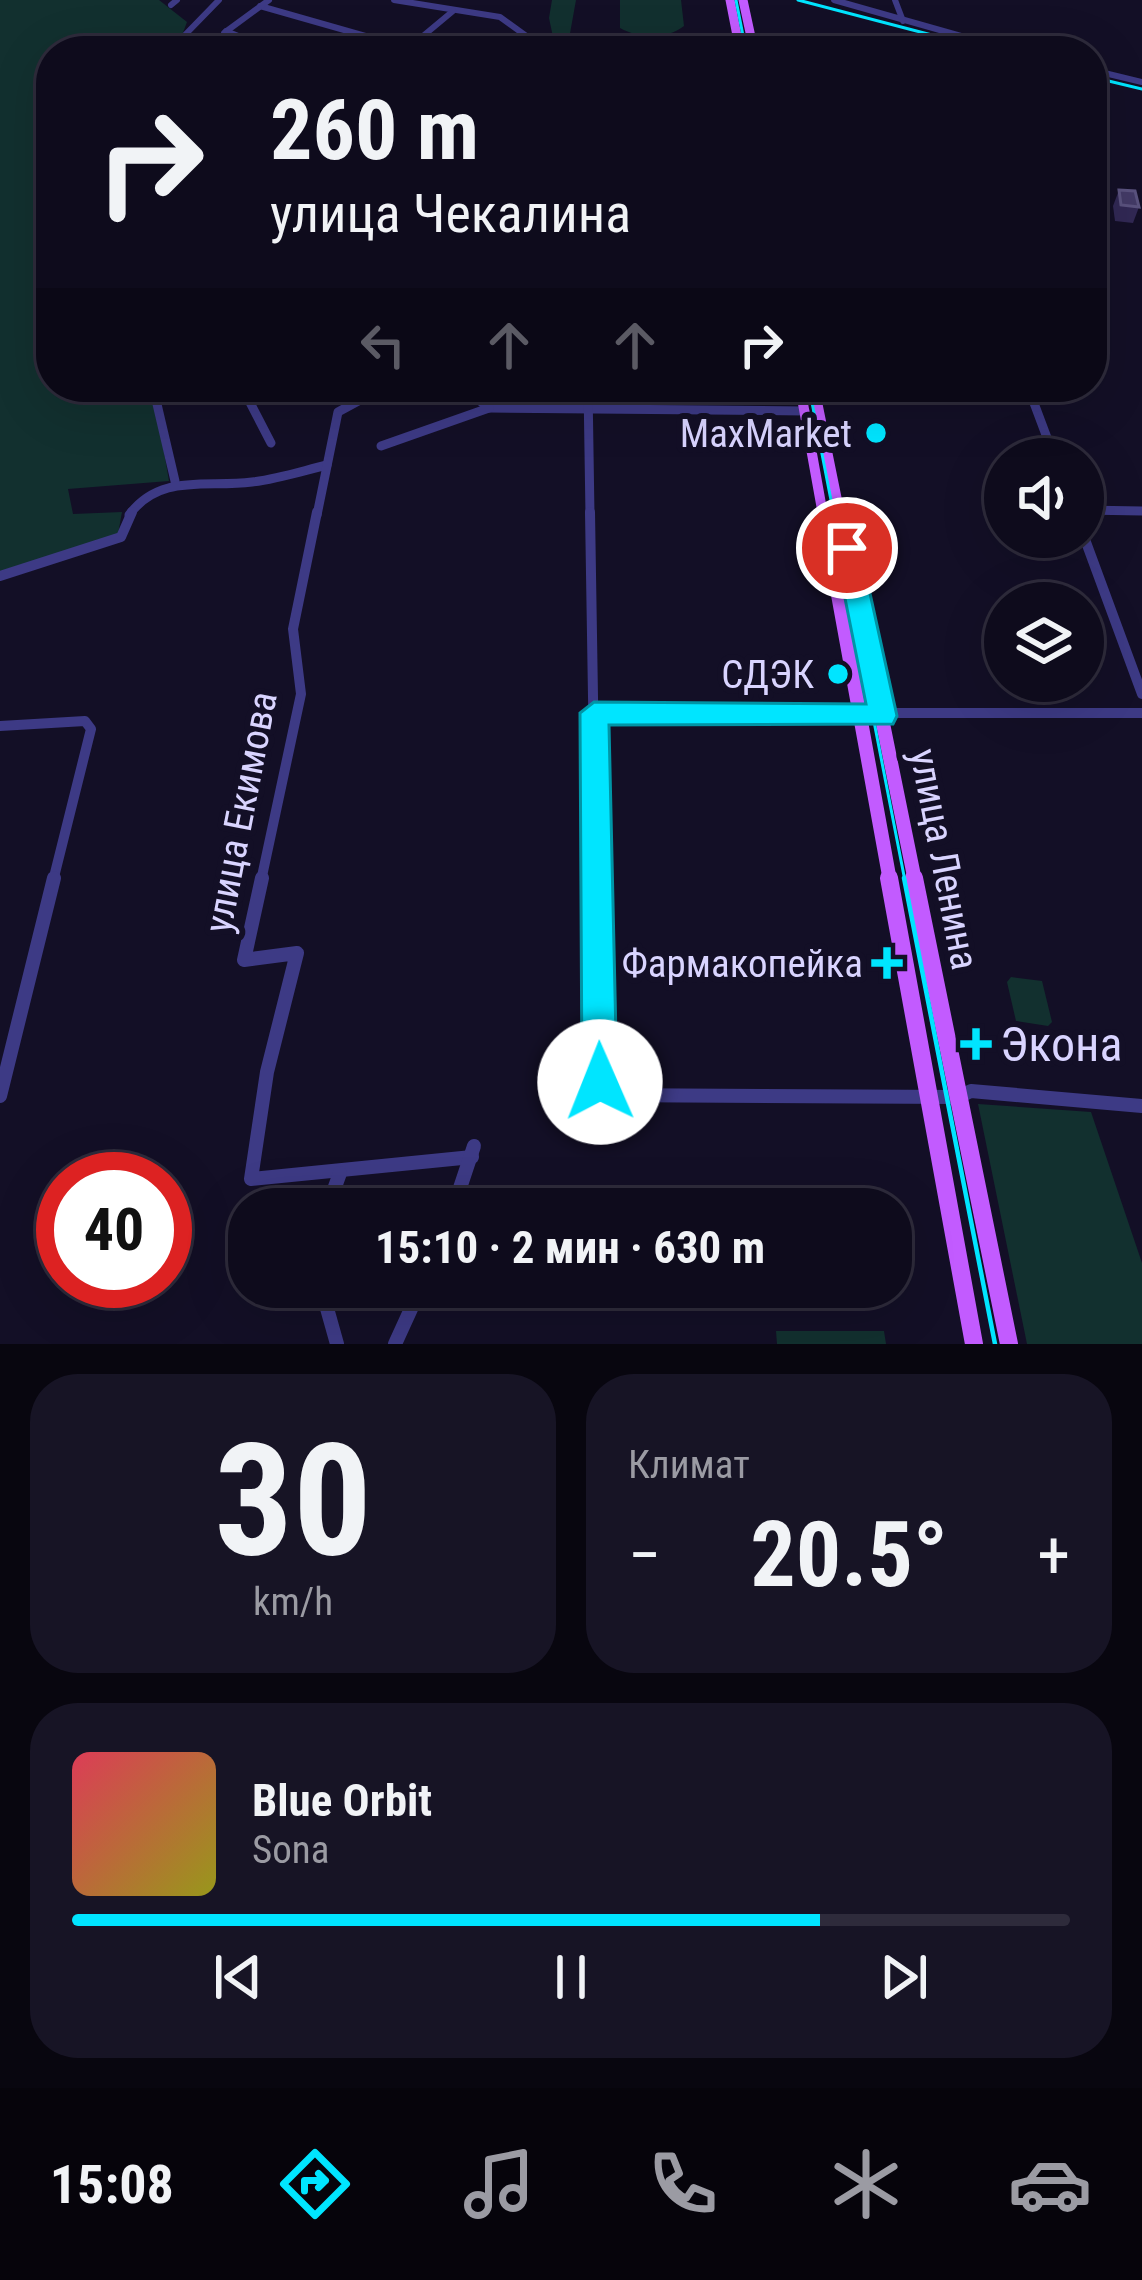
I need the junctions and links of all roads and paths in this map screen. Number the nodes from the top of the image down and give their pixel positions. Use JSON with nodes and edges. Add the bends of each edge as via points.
{"nodes":[{"id":1,"x":219,"y":0,"type":"edge"},
{"id":2,"x":269,"y":0,"type":"edge"},
{"id":3,"x":394,"y":0,"type":"edge"},
{"id":4,"x":502,"y":0,"type":"edge"},
{"id":5,"x":730,"y":0,"type":"edge"},
{"id":6,"x":743,"y":0,"type":"edge"},
{"id":7,"x":834,"y":0,"type":"edge"},
{"id":8,"x":895,"y":0,"type":"edge"},
{"id":9,"x":260,"y":6,"type":"junction"},
{"id":10,"x":453,"y":11,"type":"junction"},
{"id":11,"x":500,"y":17,"type":"junction"},
{"id":12,"x":903,"y":21,"type":"junction"},
{"id":13,"x":226,"y":31,"type":"junction"},
{"id":14,"x":184,"y":36,"type":"edge"},
{"id":15,"x":224,"y":36,"type":"edge"},
{"id":16,"x":238,"y":36,"type":"edge"},
{"id":17,"x":363,"y":36,"type":"edge"},
{"id":18,"x":426,"y":36,"type":"edge"},
{"id":19,"x":526,"y":36,"type":"edge"},
{"id":20,"x":737,"y":36,"type":"edge"},
{"id":21,"x":751,"y":36,"type":"edge"},
{"id":22,"x":958,"y":36,"type":"edge"},
{"id":23,"x":1107,"y":74,"type":"edge"},
{"id":24,"x":1142,"y":82,"type":"edge"},
{"id":25,"x":157,"y":402,"type":"edge"},
{"id":26,"x":250,"y":402,"type":"edge"},
{"id":27,"x":356,"y":402,"type":"edge"},
{"id":28,"x":481,"y":402,"type":"edge"},
{"id":29,"x":589,"y":402,"type":"edge"},
{"id":30,"x":803,"y":402,"type":"edge"},
{"id":31,"x":817,"y":402,"type":"edge"},
{"id":32,"x":1034,"y":402,"type":"edge"},
{"id":33,"x":489,"y":408,"type":"junction"},
{"id":34,"x":589,"y":410,"type":"junction"},
{"id":35,"x":805,"y":411,"type":"junction"},
{"id":36,"x":1047,"y":438,"type":"edge"},
{"id":37,"x":271,"y":443,"type":"dead end"},
{"id":38,"x":381,"y":446,"type":"dead end"},
{"id":39,"x":327,"y":464,"type":"junction"},
{"id":40,"x":175,"y":481,"type":"junction"},
{"id":41,"x":1104,"y":510,"type":"edge"},
{"id":42,"x":1142,"y":511,"type":"edge"},
{"id":43,"x":1092,"y":558,"type":"edge"},
{"id":44,"x":0,"y":576,"type":"edge"},
{"id":45,"x":1142,"y":694,"type":"edge"},
{"id":46,"x":594,"y":713,"type":"junction"},
{"id":47,"x":1142,"y":713,"type":"edge"},
{"id":48,"x":860,"y":716,"type":"junction"},
{"id":49,"x":883,"y":716,"type":"junction"},
{"id":50,"x":0,"y":726,"type":"edge"},
{"id":51,"x":0,"y":1096,"type":"edge"},
{"id":52,"x":931,"y":1096,"type":"junction"},
{"id":53,"x":958,"y":1097,"type":"junction"},
{"id":54,"x":1142,"y":1106,"type":"edge"},
{"id":55,"x":340,"y":1173,"type":"junction"},
{"id":56,"x":335,"y":1188,"type":"edge"},
{"id":57,"x":460,"y":1188,"type":"edge"},
{"id":58,"x":327,"y":1308,"type":"edge"},
{"id":59,"x":411,"y":1308,"type":"edge"},
{"id":60,"x":337,"y":1344,"type":"edge"},
{"id":61,"x":394,"y":1344,"type":"edge"},
{"id":62,"x":974,"y":1344,"type":"edge"},
{"id":63,"x":1009,"y":1344,"type":"edge"}],
"edges":[{"from":1,"to":14,"type":"street"},
{"from":2,"to":9,"type":"street"},
{"from":3,"to":10,"type":"street"},
{"from":4,"to":11,"type":"street"},
{"from":5,"to":20,"type":"main road"},
{"from":6,"to":21,"type":"main road"},
{"from":7,"to":12,"type":"street"},
{"from":8,"to":12,"type":"street"},
{"from":9,"to":13,"type":"street"},
{"from":9,"to":17,"type":"street"},
{"from":10,"to":11,"type":"street"},
{"from":10,"to":18,"type":"street"},
{"from":11,"to":19,"type":"street"},
{"from":12,"to":22,"type":"street"},
{"from":13,"to":15,"type":"street"},
{"from":13,"to":16,"type":"street"},
{"from":23,"to":24,"type":"street"},
{"from":25,"to":40,"type":"street"},
{"from":26,"to":37,"type":"street"},
{"from":27,"to":39,"type":"street","name":"улица Екимова","via":[[338,412]]},
{"from":28,"to":33,"type":"street"},
{"from":29,"to":34,"type":"street"},
{"from":30,"to":35,"type":"main road","name":"улица Ленина"},
{"from":31,"to":49,"type":"main road","name":"улица Ленина"},
{"from":32,"to":36,"type":"street"},
{"from":33,"to":34,"type":"street"},
{"from":33,"to":38,"type":"street"},
{"from":34,"to":35,"type":"street"},
{"from":34,"to":46,"type":"street"},
{"from":35,"to":48,"type":"main road","name":"улица Ленина"},
{"from":39,"to":40,"type":"street","via":[[242,484]]},
{"from":39,"to":55,"type":"street","name":"улица Екимова","via":[[293,629],[301,694],[244,960],[297,953],[250,1179]]},
{"from":40,"to":44,"type":"street","via":[[138,503],[122,537]]},
{"from":41,"to":42,"type":"street"},
{"from":43,"to":45,"type":"street"},
{"from":46,"to":48,"type":"street"},
{"from":46,"to":52,"type":"street","via":[[600,1095]]},
{"from":47,"to":49,"type":"street"},
{"from":48,"to":49,"type":"street"},
{"from":48,"to":52,"type":"main road","name":"улица Ленина"},
{"from":49,"to":53,"type":"main road","name":"улица Ленина"},
{"from":50,"to":51,"type":"street","via":[[85,722],[91,729]]},
{"from":52,"to":53,"type":"street"},
{"from":52,"to":62,"type":"main road","name":"улица Ленина"},
{"from":53,"to":54,"type":"street","via":[[971,1091]]},
{"from":53,"to":63,"type":"main road","name":"улица Ленина"},
{"from":55,"to":56,"type":"street"},
{"from":55,"to":57,"type":"street","via":[[473,1152]]},
{"from":58,"to":60,"type":"street"},
{"from":59,"to":61,"type":"street"}]}
